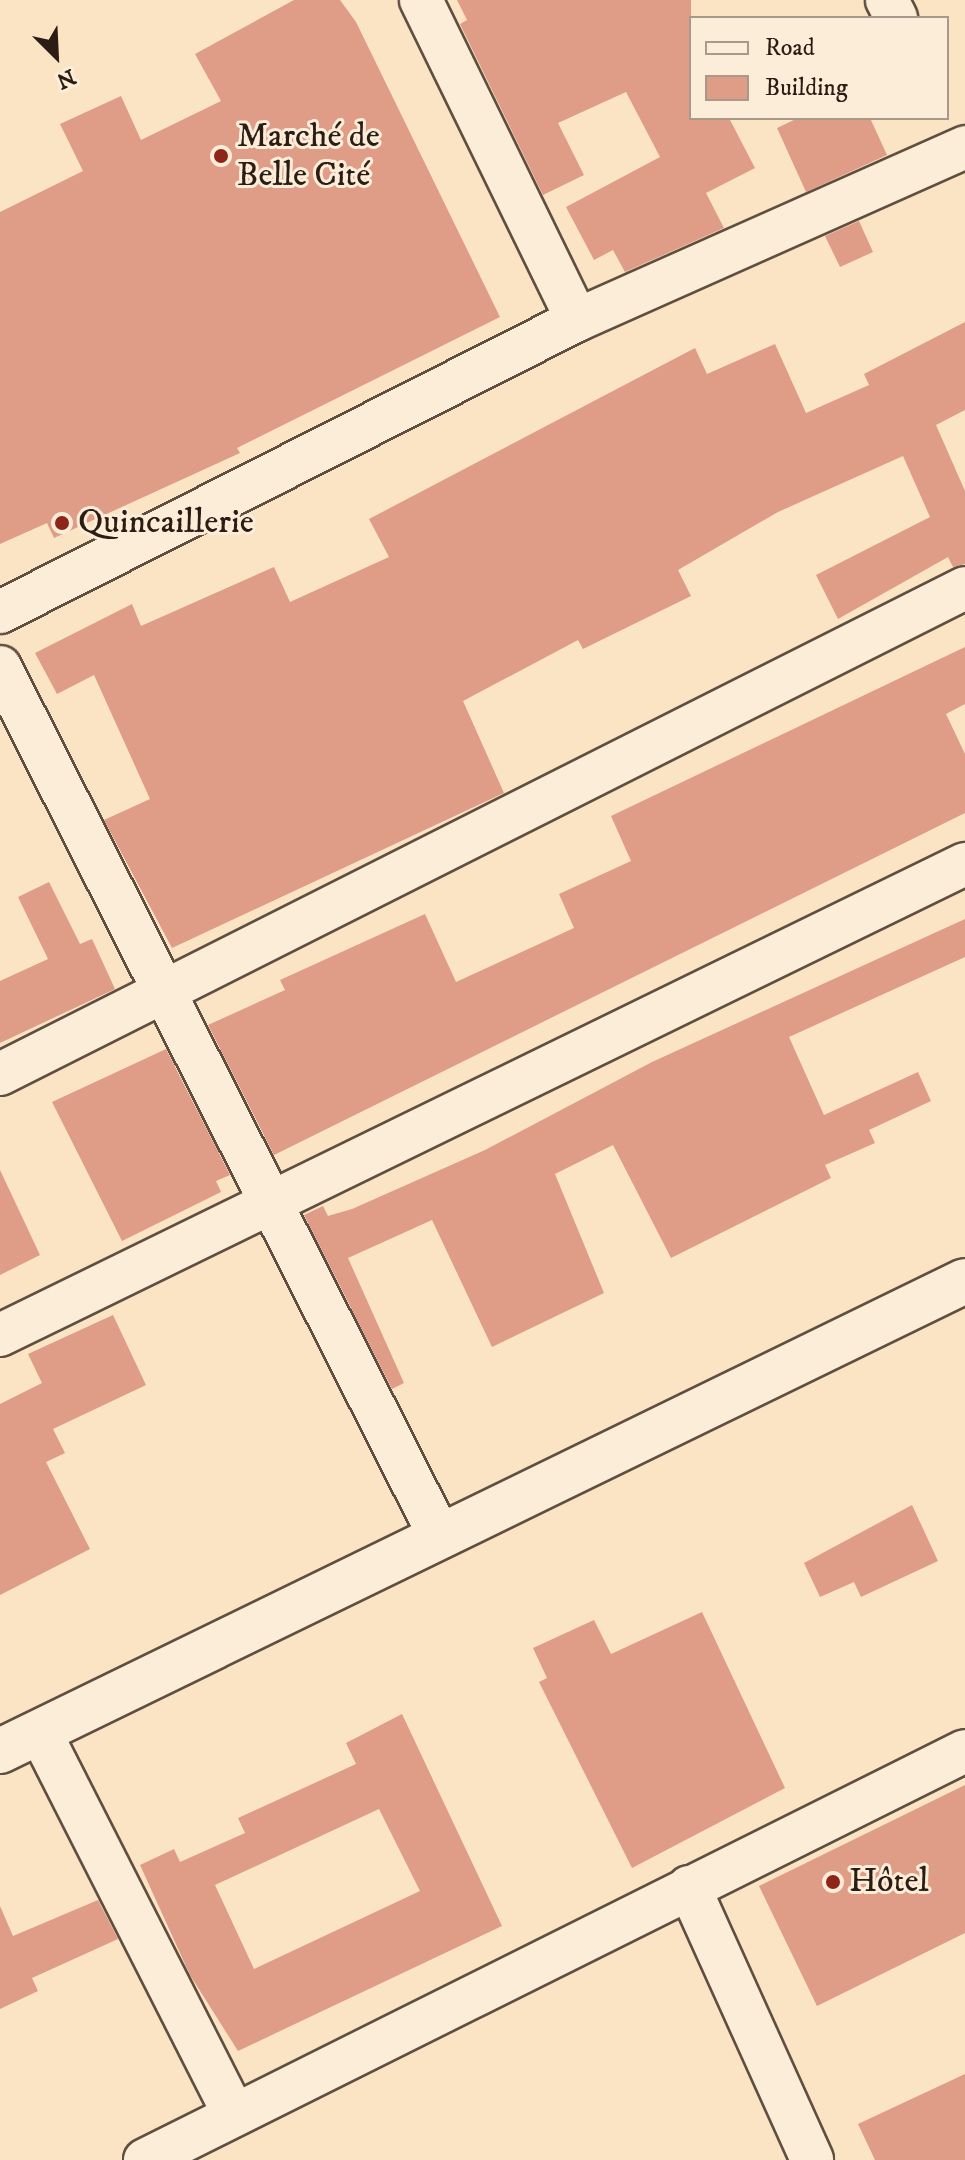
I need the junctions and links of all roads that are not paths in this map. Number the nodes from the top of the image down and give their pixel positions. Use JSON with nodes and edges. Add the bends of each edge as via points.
{"nodes":[{"id":1,"x":421,"y":0,"type":"edge"},
{"id":2,"x":960,"y":142,"type":"edge"},
{"id":3,"x":577,"y":320,"type":"junction"},
{"id":4,"x":965,"y":588,"type":"edge"},
{"id":5,"x":0,"y":612,"type":"edge"},
{"id":6,"x":0,"y":667,"type":"edge"},
{"id":7,"x":965,"y":864,"type":"edge"},
{"id":8,"x":163,"y":994,"type":"junction"},
{"id":9,"x":0,"y":1074,"type":"edge"},
{"id":10,"x":268,"y":1203,"type":"junction"},
{"id":11,"x":965,"y":1281,"type":"edge"},
{"id":12,"x":0,"y":1335,"type":"edge"},
{"id":13,"x":439,"y":1535,"type":"junction"},
{"id":14,"x":40,"y":1732,"type":"junction"},
{"id":15,"x":0,"y":1751,"type":"edge"},
{"id":16,"x":965,"y":1751,"type":"edge"},
{"id":17,"x":689,"y":1887,"type":"junction"},
{"id":18,"x":234,"y":2115,"type":"junction"},
{"id":19,"x":145,"y":2160,"type":"edge"},
{"id":20,"x":812,"y":2160,"type":"edge"}],
"edges":[{"from":1,"to":3,"type":"street"},
{"from":2,"to":3,"type":"street"},
{"from":3,"to":5,"type":"street"},
{"from":4,"to":8,"type":"street"},
{"from":6,"to":8,"type":"street"},
{"from":7,"to":10,"type":"street"},
{"from":8,"to":9,"type":"street"},
{"from":8,"to":10,"type":"street"},
{"from":10,"to":12,"type":"street"},
{"from":10,"to":13,"type":"street"},
{"from":11,"to":13,"type":"street"},
{"from":13,"to":14,"type":"street"},
{"from":14,"to":15,"type":"street"},
{"from":14,"to":18,"type":"street"},
{"from":16,"to":17,"type":"street"},
{"from":17,"to":18,"type":"street"},
{"from":17,"to":20,"type":"street"},
{"from":18,"to":19,"type":"street"}]}
